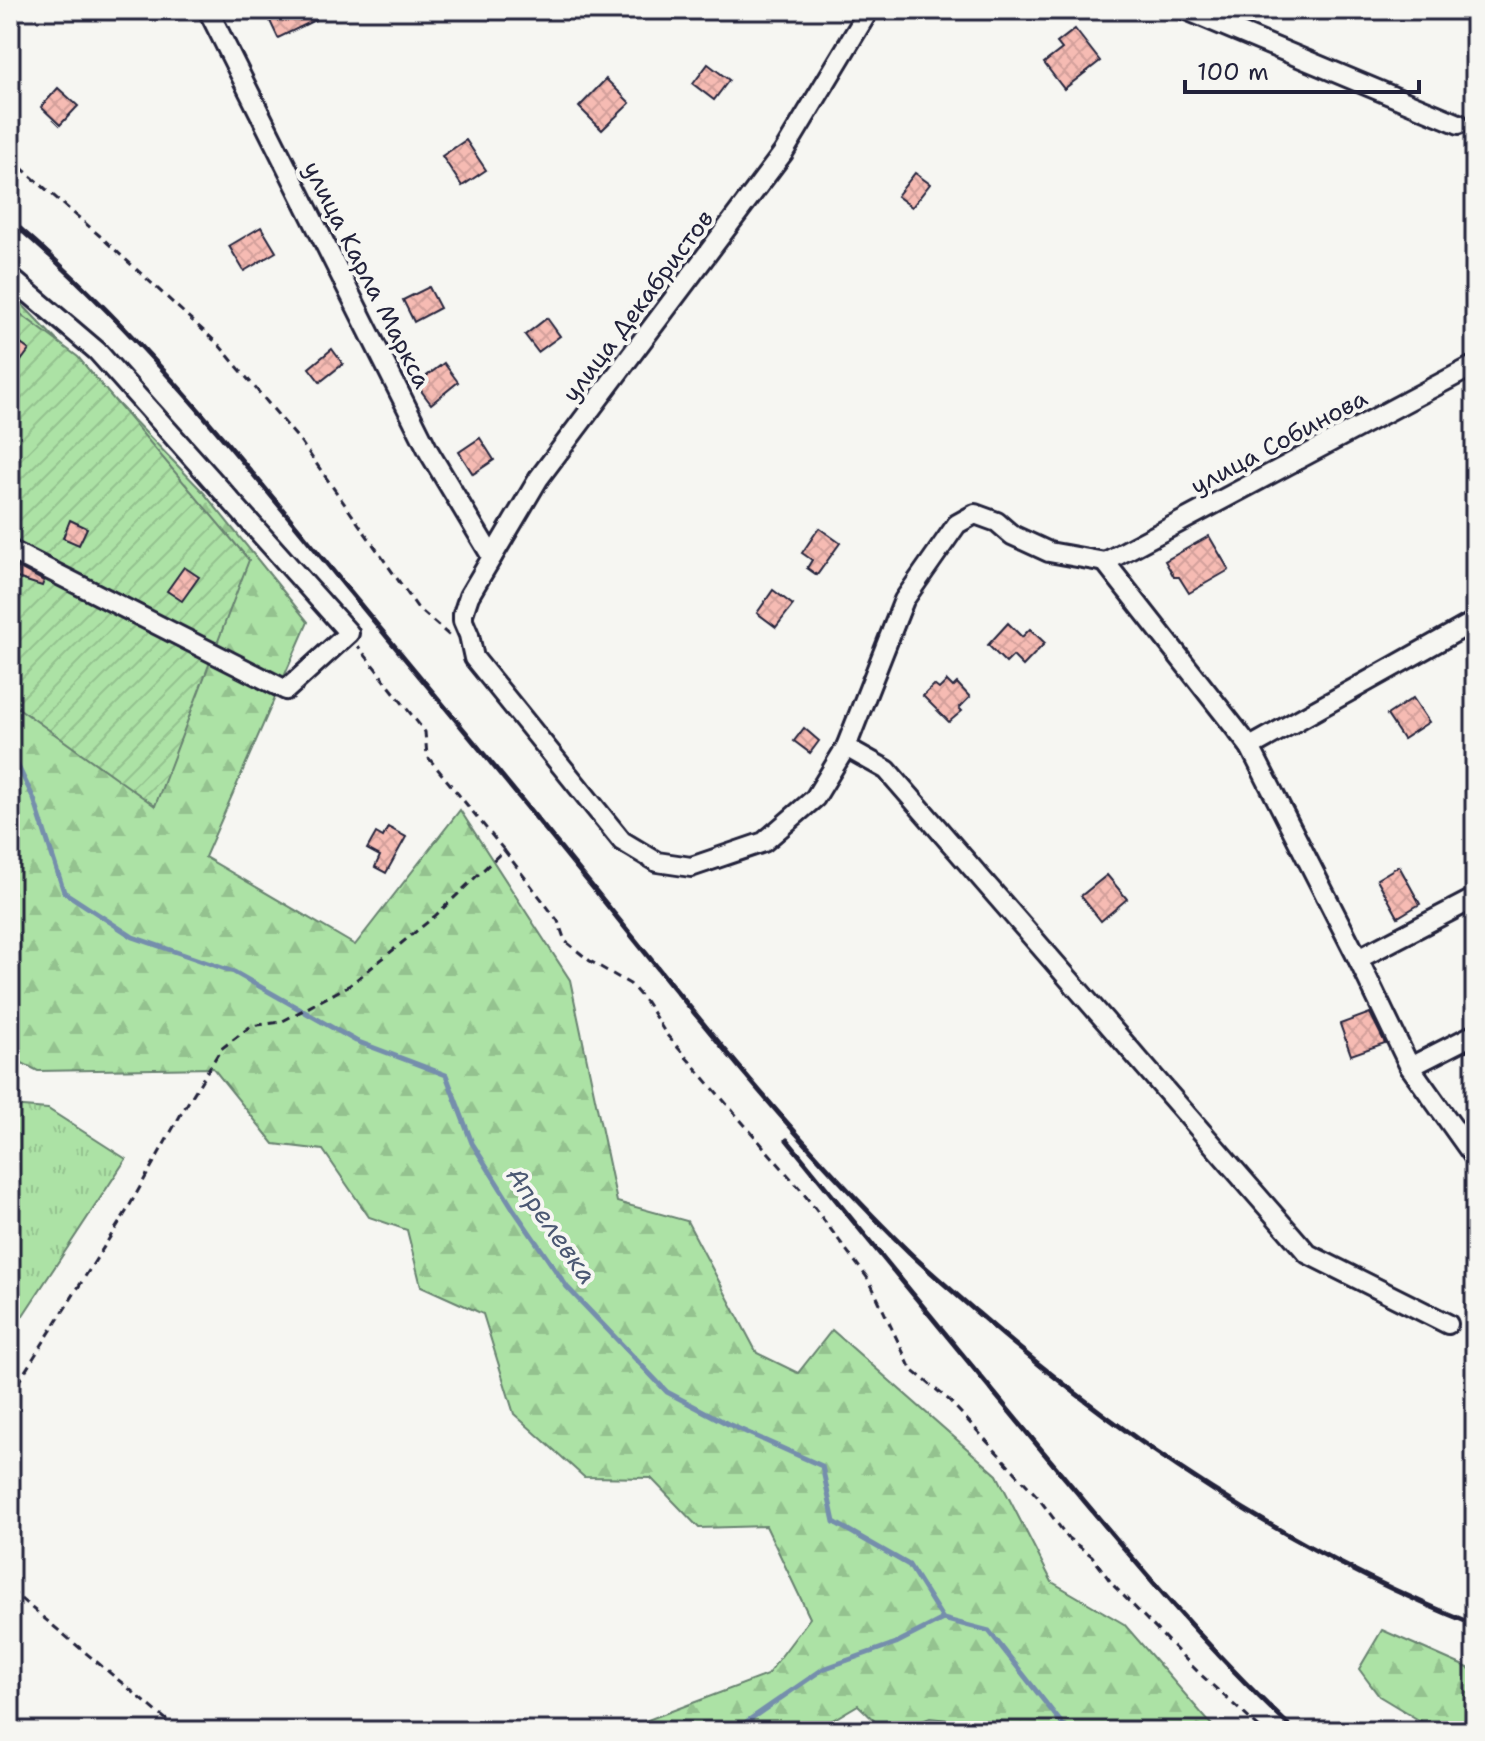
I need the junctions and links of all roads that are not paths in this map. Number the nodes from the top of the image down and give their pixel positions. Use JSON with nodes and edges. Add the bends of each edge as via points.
{"nodes":[{"id":1,"x":208,"y":10,"type":"edge"},
{"id":2,"x":869,"y":10,"type":"edge"},
{"id":3,"x":1186,"y":10,"type":"edge"},
{"id":4,"x":1459,"y":124,"type":"dead end"},
{"id":5,"x":10,"y":277,"type":"edge"},
{"id":6,"x":1475,"y":365,"type":"edge"},
{"id":7,"x":10,"y":550,"type":"edge"},
{"id":8,"x":492,"y":557,"type":"junction"},
{"id":9,"x":1105,"y":562,"type":"junction"},
{"id":10,"x":1475,"y":621,"type":"edge"},
{"id":11,"x":846,"y":747,"type":"junction"},
{"id":12,"x":1250,"y":747,"type":"junction"},
{"id":13,"x":1475,"y":898,"type":"edge"},
{"id":14,"x":1358,"y":959,"type":"junction"},
{"id":15,"x":1475,"y":1034,"type":"edge"},
{"id":16,"x":1410,"y":1067,"type":"junction"},
{"id":17,"x":1475,"y":1158,"type":"edge"},
{"id":18,"x":1448,"y":1324,"type":"dead end"}],
"edges":[{"from":1,"to":8,"type":"street","name":"улица Карла Маркса","via":[[429,452]]},
{"from":2,"to":8,"type":"street","name":"улица Декабристов","via":[[783,153],[539,478]]},
{"from":3,"to":4,"type":"street"},
{"from":5,"to":7,"type":"street","via":[[97,351],[349,633],[286,690]]},
{"from":6,"to":9,"type":"street","name":"улица Собинова"},
{"from":8,"to":11,"type":"street","name":"улица Декабристов","via":[[469,596],[460,636],[622,841],[657,862],[691,867],[764,842],[815,798]]},
{"from":9,"to":11,"type":"street","via":[[1049,552],[975,514],[957,524],[904,600]]},
{"from":9,"to":12,"type":"street"},
{"from":10,"to":12,"type":"street"},
{"from":11,"to":18,"type":"street","via":[[887,770],[1308,1254]]},
{"from":12,"to":14,"type":"street"},
{"from":13,"to":14,"type":"street"},
{"from":14,"to":16,"type":"street"},
{"from":15,"to":16,"type":"street"},
{"from":16,"to":17,"type":"street"}]}
